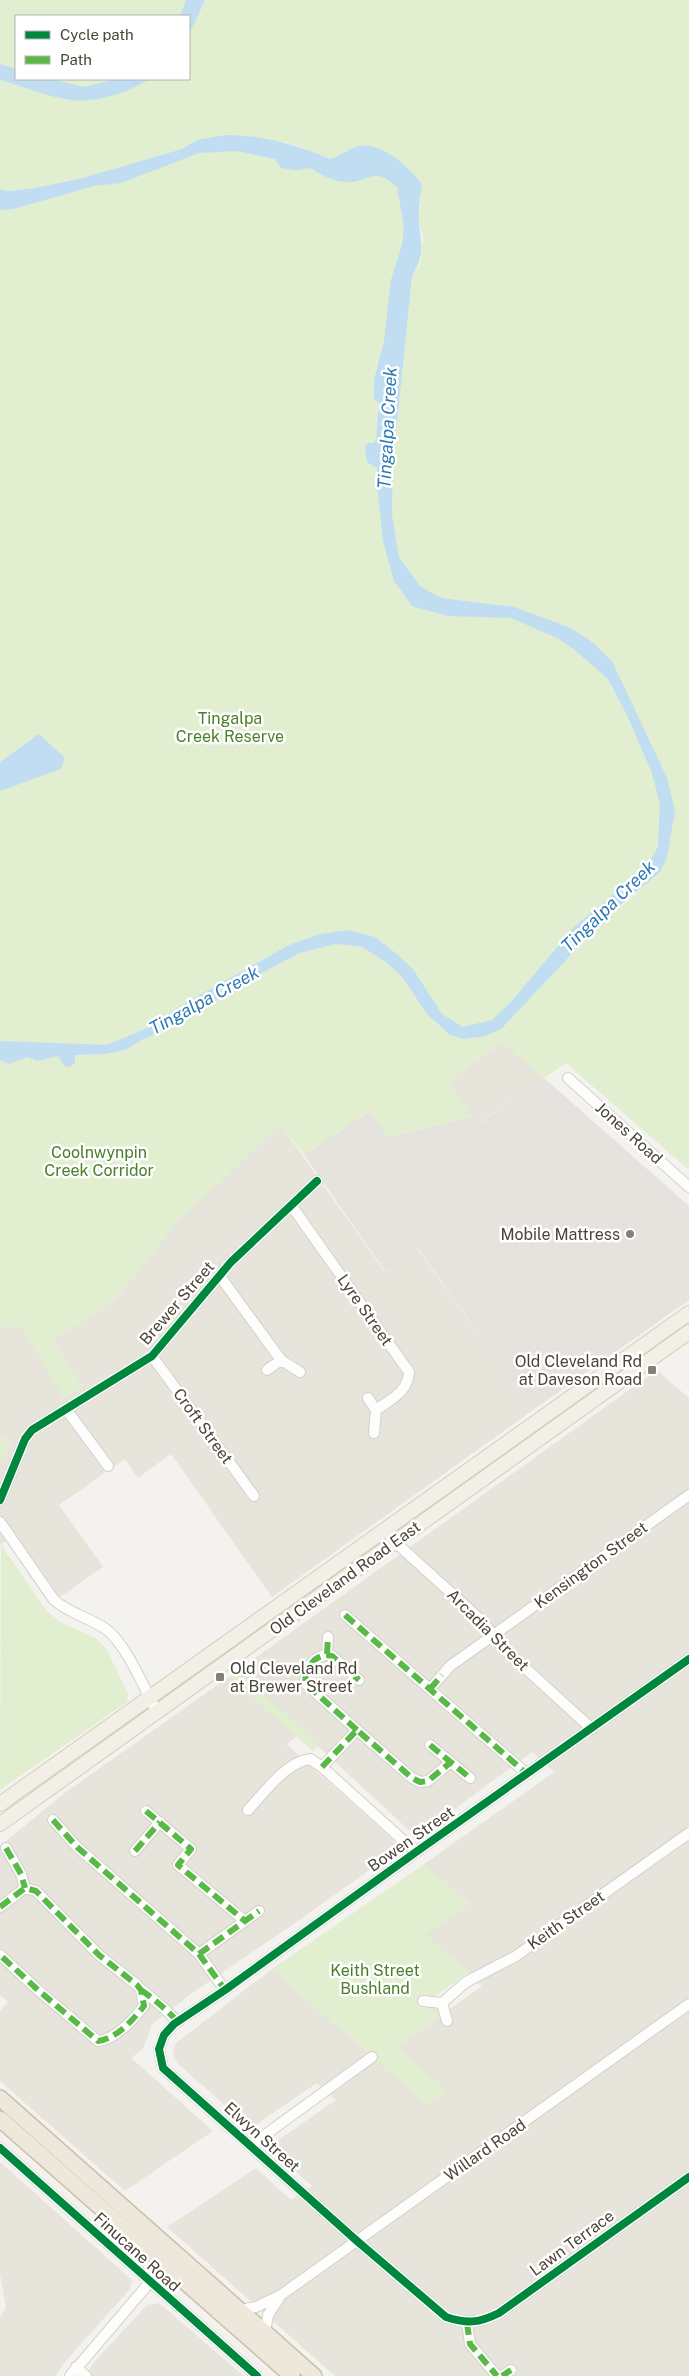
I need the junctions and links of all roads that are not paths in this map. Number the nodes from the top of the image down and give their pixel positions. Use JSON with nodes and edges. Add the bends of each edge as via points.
{"nodes":[{"id":1,"x":568,"y":1078,"type":"dead end"},
{"id":2,"x":317,"y":1181,"type":"dead end"},
{"id":3,"x":689,"y":1188,"type":"edge"},
{"id":4,"x":291,"y":1205,"type":"junction"},
{"id":5,"x":219,"y":1275,"type":"junction"},
{"id":6,"x":689,"y":1313,"type":"edge"},
{"id":7,"x":689,"y":1332,"type":"edge"},
{"id":8,"x":152,"y":1356,"type":"junction"},
{"id":9,"x":281,"y":1360,"type":"junction"},
{"id":10,"x":267,"y":1370,"type":"dead end"},
{"id":11,"x":300,"y":1372,"type":"dead end"},
{"id":12,"x":368,"y":1398,"type":"dead end"},
{"id":13,"x":66,"y":1409,"type":"junction"},
{"id":14,"x":376,"y":1410,"type":"junction"},
{"id":15,"x":374,"y":1433,"type":"dead end"},
{"id":16,"x":108,"y":1466,"type":"dead end"},
{"id":17,"x":689,"y":1494,"type":"edge"},
{"id":18,"x":254,"y":1496,"type":"dead end"},
{"id":19,"x":0,"y":1500,"type":"edge"},
{"id":20,"x":0,"y":1522,"type":"edge"},
{"id":21,"x":386,"y":1530,"type":"junction"},
{"id":22,"x":395,"y":1542,"type":"junction"},
{"id":23,"x":345,"y":1615,"type":"dead end"},
{"id":24,"x":494,"y":1636,"type":"junction"},
{"id":25,"x":328,"y":1637,"type":"dead end"},
{"id":26,"x":327,"y":1654,"type":"junction"},
{"id":27,"x":689,"y":1659,"type":"edge"},
{"id":28,"x":359,"y":1680,"type":"dead end"},
{"id":29,"x":430,"y":1689,"type":"junction"},
{"id":30,"x":150,"y":1698,"type":"junction"},
{"id":31,"x":157,"y":1712,"type":"junction"},
{"id":32,"x":592,"y":1729,"type":"junction"},
{"id":33,"x":357,"y":1730,"type":"junction"},
{"id":34,"x":430,"y":1744,"type":"dead end"},
{"id":35,"x":451,"y":1762,"type":"junction"},
{"id":36,"x":322,"y":1767,"type":"junction"},
{"id":37,"x":527,"y":1774,"type":"junction"},
{"id":38,"x":470,"y":1778,"type":"dead end"},
{"id":39,"x":0,"y":1804,"type":"edge"},
{"id":40,"x":248,"y":1810,"type":"dead end"},
{"id":41,"x":146,"y":1811,"type":"dead end"},
{"id":42,"x":53,"y":1820,"type":"dead end"},
{"id":43,"x":160,"y":1822,"type":"junction"},
{"id":44,"x":0,"y":1824,"type":"edge"},
{"id":45,"x":689,"y":1833,"type":"edge"},
{"id":46,"x":6,"y":1848,"type":"dead end"},
{"id":47,"x":135,"y":1851,"type":"dead end"},
{"id":48,"x":416,"y":1852,"type":"junction"},
{"id":49,"x":25,"y":1888,"type":"junction"},
{"id":50,"x":0,"y":1906,"type":"edge"},
{"id":51,"x":259,"y":1911,"type":"dead end"},
{"id":52,"x":244,"y":1921,"type":"junction"},
{"id":53,"x":199,"y":1954,"type":"junction"},
{"id":54,"x":0,"y":1955,"type":"edge"},
{"id":55,"x":141,"y":1990,"type":"junction"},
{"id":56,"x":226,"y":1990,"type":"junction"},
{"id":57,"x":423,"y":2001,"type":"dead end"},
{"id":58,"x":442,"y":2003,"type":"junction"},
{"id":59,"x":689,"y":2004,"type":"edge"},
{"id":60,"x":144,"y":2006,"type":"junction"},
{"id":61,"x":447,"y":2022,"type":"dead end"},
{"id":62,"x":176,"y":2023,"type":"junction"},
{"id":63,"x":159,"y":2049,"type":"joint"},
{"id":64,"x":372,"y":2056,"type":"dead end"},
{"id":65,"x":0,"y":2098,"type":"edge"},
{"id":66,"x":0,"y":2119,"type":"edge"},
{"id":67,"x":250,"y":2145,"type":"junction"},
{"id":68,"x":0,"y":2148,"type":"edge"},
{"id":69,"x":689,"y":2177,"type":"edge"},
{"id":70,"x":357,"y":2241,"type":"junction"},
{"id":71,"x":150,"y":2282,"type":"junction"},
{"id":72,"x":281,"y":2296,"type":"junction"},
{"id":73,"x":240,"y":2310,"type":"junction"},
{"id":74,"x":467,"y":2323,"type":"junction"},
{"id":75,"x":265,"y":2332,"type":"junction"},
{"id":76,"x":511,"y":2370,"type":"dead end"},
{"id":77,"x":73,"y":2372,"type":"edge"},
{"id":78,"x":86,"y":2376,"type":"edge"},
{"id":79,"x":257,"y":2376,"type":"edge"},
{"id":80,"x":292,"y":2376,"type":"edge"},
{"id":81,"x":314,"y":2376,"type":"edge"},
{"id":82,"x":497,"y":2376,"type":"edge"},
{"id":83,"x":502,"y":2376,"type":"edge"}],
"edges":[{"from":1,"to":3,"type":"street","name":"Jones Road"},
{"from":2,"to":4,"type":"street","name":"Brewer Street"},
{"from":4,"to":5,"type":"street","name":"Brewer Street"},
{"from":4,"to":14,"type":"street","name":"Lyre Street","via":[[409,1372],[409,1380],[402,1392]]},
{"from":5,"to":8,"type":"street","name":"Brewer Street"},
{"from":5,"to":9,"type":"street"},
{"from":6,"to":21,"type":"main road","name":"Old Cleveland Road East"},
{"from":7,"to":22,"type":"main road","name":"Old Cleveland Road East"},
{"from":8,"to":13,"type":"street","name":"Brewer Street"},
{"from":8,"to":18,"type":"street","name":"Croft Street"},
{"from":9,"to":10,"type":"street"},
{"from":9,"to":11,"type":"street"},
{"from":12,"to":14,"type":"street"},
{"from":13,"to":16,"type":"street"},
{"from":13,"to":19,"type":"street","name":"Brewer Street","via":[[32,1430],[25,1439]]},
{"from":14,"to":15,"type":"street"},
{"from":17,"to":24,"type":"street","name":"Kensington Street"},
{"from":20,"to":30,"type":"street","via":[[54,1600],[65,1610],[107,1630],[120,1644]]},
{"from":21,"to":22,"type":"street","name":"Arcadia Street"},
{"from":21,"to":30,"type":"main road","name":"Old Cleveland Road East"},
{"from":22,"to":24,"type":"street","name":"Arcadia Street","via":[[484,1622]]},
{"from":22,"to":31,"type":"main road","name":"Old Cleveland Road East"},
{"from":23,"to":29,"type":"street"},
{"from":24,"to":29,"type":"street","name":"Kensington Street","via":[[460,1659]]},
{"from":24,"to":32,"type":"street","name":"Arcadia Street"},
{"from":25,"to":26,"type":"street"},
{"from":26,"to":28,"type":"street"},
{"from":26,"to":33,"type":"street","via":[[306,1668],[306,1684]]},
{"from":27,"to":32,"type":"street","name":"Bowen Street"},
{"from":29,"to":37,"type":"street"},
{"from":30,"to":31,"type":"street"},
{"from":30,"to":39,"type":"main road","name":"Old Cleveland Road East"},
{"from":31,"to":44,"type":"main road","name":"Old Cleveland Road East"},
{"from":32,"to":37,"type":"street","name":"Bowen Street"},
{"from":33,"to":35,"type":"street","via":[[420,1782],[428,1781]]},
{"from":33,"to":36,"type":"street"},
{"from":34,"to":35,"type":"street"},
{"from":35,"to":38,"type":"street"},
{"from":36,"to":40,"type":"street","via":[[310,1759],[288,1769]]},
{"from":36,"to":48,"type":"street"},
{"from":37,"to":48,"type":"street","name":"Bowen Street"},
{"from":41,"to":43,"type":"street"},
{"from":42,"to":53,"type":"street","via":[[77,1847]]},
{"from":43,"to":47,"type":"street"},
{"from":43,"to":52,"type":"street","via":[[191,1849],[178,1865]]},
{"from":45,"to":58,"type":"street","name":"Keith Street","via":[[516,1956],[466,1982]]},
{"from":46,"to":49,"type":"street"},
{"from":48,"to":56,"type":"street","name":"Bowen Street"},
{"from":49,"to":50,"type":"street"},
{"from":49,"to":55,"type":"street","via":[[36,1892],[99,1955]]},
{"from":51,"to":52,"type":"street"},
{"from":52,"to":53,"type":"street"},
{"from":53,"to":56,"type":"street"},
{"from":54,"to":60,"type":"street","via":[[98,2041],[108,2040]]},
{"from":55,"to":60,"type":"street"},
{"from":55,"to":62,"type":"street","via":[[160,2004]]},
{"from":56,"to":62,"type":"street","name":"Bowen Street"},
{"from":57,"to":58,"type":"street"},
{"from":58,"to":61,"type":"street"},
{"from":59,"to":70,"type":"street","name":"Willard Road"},
{"from":60,"to":62,"type":"street","via":[[156,2006]]},
{"from":62,"to":63,"type":"street","name":"Bowen Street","via":[[164,2035]]},
{"from":63,"to":67,"type":"street","name":"Elwyn Street","via":[[163,2068]]},
{"from":64,"to":67,"type":"street"},
{"from":65,"to":73,"type":"highway","name":"Finucane Road"},
{"from":66,"to":80,"type":"highway","name":"Finucane Road"},
{"from":67,"to":70,"type":"street","name":"Elwyn Street"},
{"from":68,"to":71,"type":"street","name":"Finucane Road"},
{"from":69,"to":74,"type":"street","name":"Lawn Terrace","via":[[499,2313],[483,2321]]},
{"from":70,"to":72,"type":"street","name":"Willard Road"},
{"from":70,"to":74,"type":"street","name":"Elwyn Street","via":[[446,2317]]},
{"from":71,"to":77,"type":"street"},
{"from":71,"to":79,"type":"street","name":"Finucane Road"},
{"from":72,"to":73,"type":"street","name":"Willard Road"},
{"from":72,"to":75,"type":"street","name":"Willard Road","via":[[268,2315]]},
{"from":73,"to":75,"type":"highway","name":"Finucane Road"},
{"from":74,"to":82,"type":"street","via":[[470,2344]]},
{"from":75,"to":81,"type":"highway","name":"Finucane Road"},
{"from":76,"to":83,"type":"street"},
{"from":77,"to":78,"type":"street"}]}
